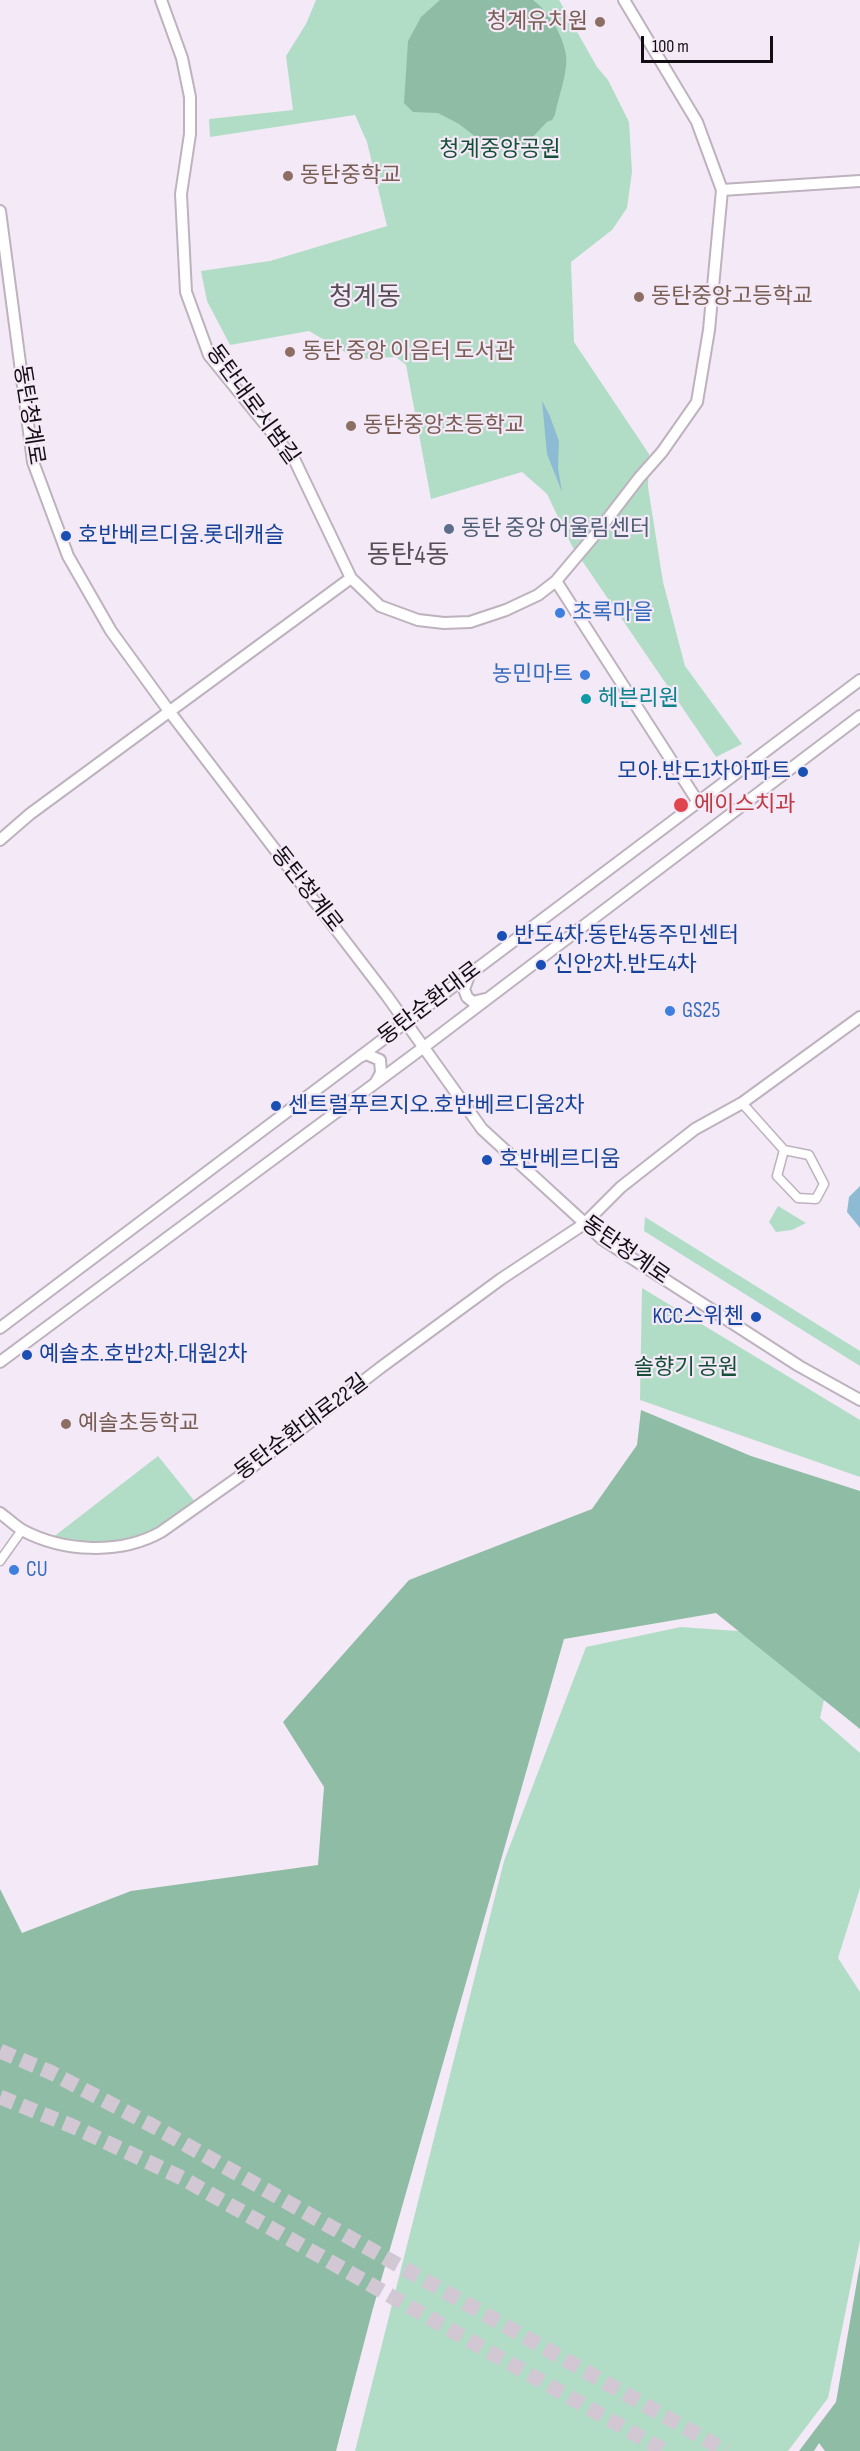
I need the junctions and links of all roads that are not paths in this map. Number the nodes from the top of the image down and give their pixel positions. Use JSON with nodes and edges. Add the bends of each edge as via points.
{"nodes":[{"id":1,"x":161,"y":0,"type":"edge"},
{"id":2,"x":624,"y":0,"type":"edge"},
{"id":3,"x":860,"y":181,"type":"edge"},
{"id":4,"x":722,"y":190,"type":"junction"},
{"id":5,"x":0,"y":211,"type":"edge"},
{"id":6,"x":351,"y":578,"type":"junction"},
{"id":7,"x":556,"y":580,"type":"junction"},
{"id":8,"x":860,"y":680,"type":"edge"},
{"id":9,"x":169,"y":711,"type":"junction"},
{"id":10,"x":860,"y":716,"type":"edge"},
{"id":11,"x":698,"y":802,"type":"junction"},
{"id":12,"x":0,"y":840,"type":"edge"},
{"id":13,"x":471,"y":973,"type":"junction"},
{"id":14,"x":487,"y":999,"type":"junction"},
{"id":15,"x":860,"y":1017,"type":"edge"},
{"id":16,"x":406,"y":1022,"type":"junction"},
{"id":17,"x":424,"y":1047,"type":"junction"},
{"id":18,"x":357,"y":1059,"type":"junction"},
{"id":19,"x":376,"y":1082,"type":"junction"},
{"id":20,"x":742,"y":1103,"type":"junction"},
{"id":21,"x":784,"y":1150,"type":"junction"},
{"id":22,"x":584,"y":1224,"type":"junction"},
{"id":23,"x":0,"y":1328,"type":"edge"},
{"id":24,"x":0,"y":1362,"type":"edge"},
{"id":25,"x":860,"y":1400,"type":"edge"},
{"id":26,"x":0,"y":1513,"type":"edge"},
{"id":27,"x":22,"y":1530,"type":"junction"},
{"id":28,"x":0,"y":1562,"type":"edge"}],
"edges":[{"from":1,"to":6,"type":"street","name":"동탄대로시범길","via":[[182,58],[190,97],[190,134],[181,194],[186,292],[209,355],[295,461]]},
{"from":2,"to":4,"type":"street","name":"동탄대로시범길","via":[[697,122]]},
{"from":3,"to":4,"type":"street"},
{"from":4,"to":7,"type":"street","name":"동탄대로시범길","via":[[710,330],[697,402],[662,452]]},
{"from":5,"to":9,"type":"street","name":"동탄청계로","via":[[33,462],[68,556],[111,631]]},
{"from":6,"to":7,"type":"street","name":"동탄대로시범길","via":[[380,606],[418,620],[444,623],[470,622],[506,610],[538,595]]},
{"from":6,"to":9,"type":"street"},
{"from":7,"to":11,"type":"street"},
{"from":8,"to":11,"type":"street","name":"동탄순환대로"},
{"from":9,"to":12,"type":"street"},
{"from":9,"to":16,"type":"street","name":"동탄청계로"},
{"from":10,"to":14,"type":"street","name":"동탄순환대로"},
{"from":11,"to":13,"type":"street","name":"동탄순환대로"},
{"from":13,"to":14,"type":"street","via":[[464,989],[467,997],[473,1002]]},
{"from":13,"to":16,"type":"street","name":"동탄순환대로"},
{"from":14,"to":17,"type":"street","name":"동탄순환대로"},
{"from":15,"to":20,"type":"street","name":"동탄순환대로22길"},
{"from":16,"to":17,"type":"street","name":"동탄청계로"},
{"from":16,"to":18,"type":"street","name":"동탄순환대로"},
{"from":17,"to":19,"type":"street","name":"동탄순환대로"},
{"from":17,"to":22,"type":"street","name":"동탄청계로","via":[[482,1129]]},
{"from":18,"to":19,"type":"street","via":[[366,1054],[380,1060],[381,1073]]},
{"from":18,"to":23,"type":"street","name":"동탄순환대로"},
{"from":19,"to":24,"type":"street","name":"동탄순환대로"},
{"from":20,"to":21,"type":"street"},
{"from":20,"to":22,"type":"street","name":"동탄순환대로22길","via":[[686,1137],[621,1187]]},
{"from":21,"to":21,"type":"street","via":[[777,1176],[798,1198],[816,1199],[824,1184],[809,1155]]},
{"from":22,"to":25,"type":"street","name":"동탄청계로","via":[[799,1366]]},
{"from":22,"to":27,"type":"street","name":"동탄순환대로22길","via":[[501,1280],[243,1474],[147,1540],[102,1549],[69,1546]]},
{"from":26,"to":27,"type":"street","name":"동탄순환대로22길"},
{"from":27,"to":28,"type":"street"}]}
